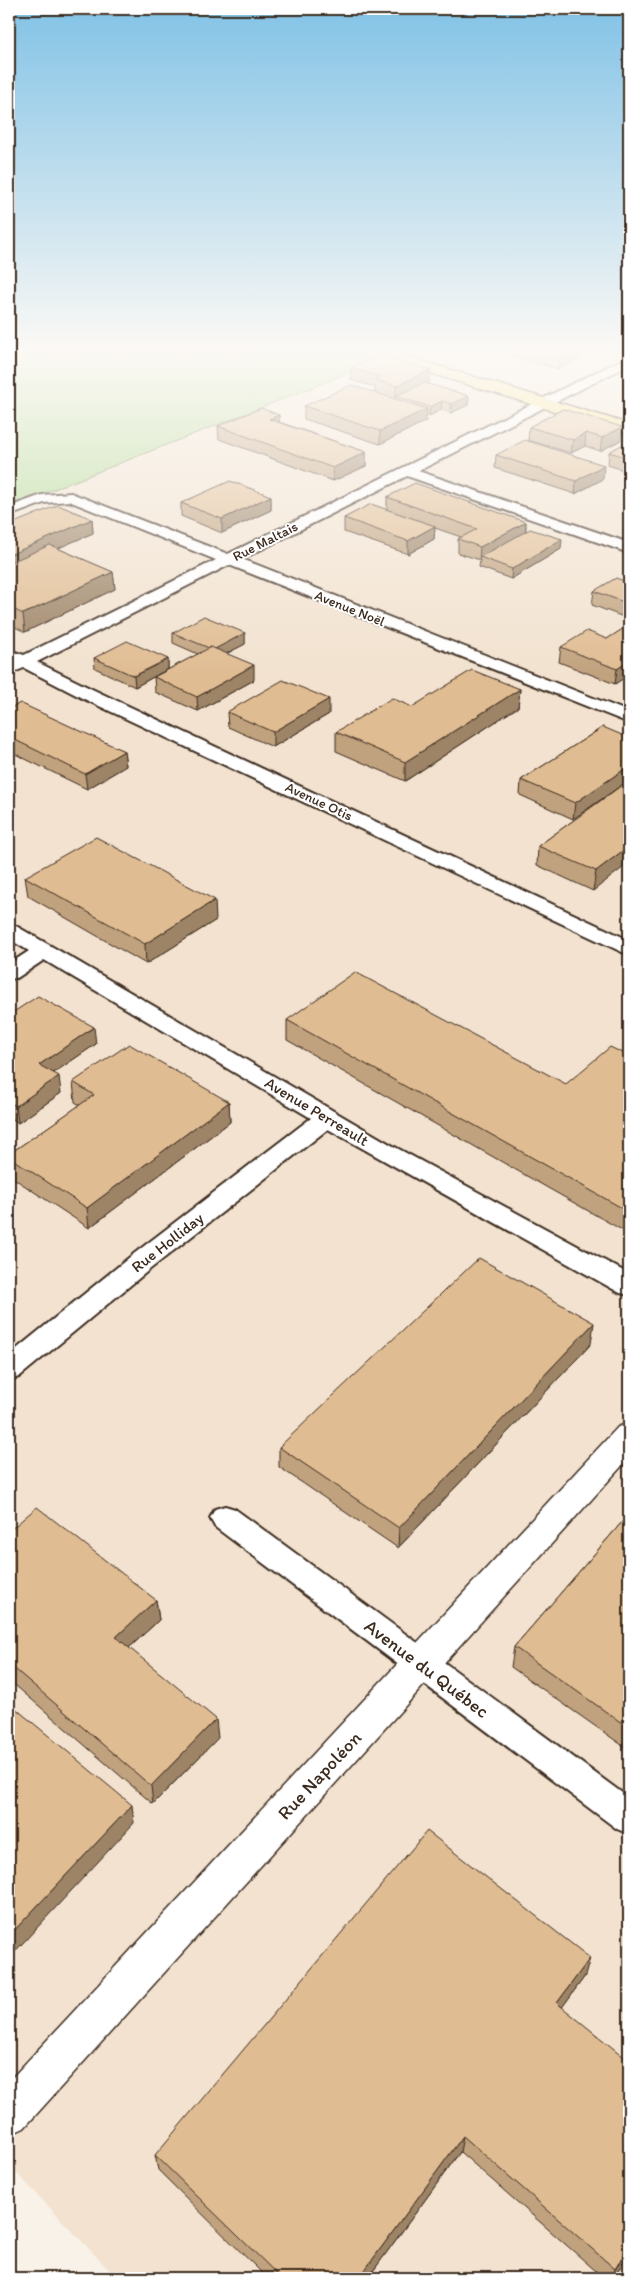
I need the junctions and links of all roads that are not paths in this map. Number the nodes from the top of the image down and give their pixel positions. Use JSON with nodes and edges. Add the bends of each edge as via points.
{"nodes":[{"id":1,"x":425,"y":461,"type":"edge"},
{"id":2,"x":406,"y":471,"type":"junction"},
{"id":3,"x":9,"y":512,"type":"edge"},
{"id":4,"x":629,"y":548,"type":"edge"},
{"id":5,"x":229,"y":560,"type":"junction"},
{"id":6,"x":14,"y":662,"type":"edge"},
{"id":7,"x":629,"y":718,"type":"edge"},
{"id":8,"x":9,"y":930,"type":"edge"},
{"id":9,"x":629,"y":948,"type":"edge"},
{"id":10,"x":44,"y":950,"type":"junction"},
{"id":11,"x":9,"y":972,"type":"edge"},
{"id":12,"x":328,"y":1117,"type":"junction"},
{"id":13,"x":629,"y":1286,"type":"edge"},
{"id":14,"x":9,"y":1370,"type":"edge"},
{"id":15,"x":629,"y":1436,"type":"edge"},
{"id":16,"x":226,"y":1518,"type":"dead end"},
{"id":17,"x":421,"y":1663,"type":"junction"},
{"id":18,"x":629,"y":1818,"type":"edge"},
{"id":19,"x":9,"y":2113,"type":"edge"}],
"edges":[{"from":1,"to":2,"type":"street","name":"Rue Maltais"},
{"from":2,"to":4,"type":"street"},
{"from":2,"to":5,"type":"street","name":"Rue Maltais"},
{"from":3,"to":5,"type":"street","name":"Avenue Noël","via":[[42,499],[72,497]]},
{"from":5,"to":6,"type":"street","name":"Rue Maltais"},
{"from":5,"to":7,"type":"street","name":"Avenue Noël"},
{"from":6,"to":9,"type":"street","name":"Avenue Otis"},
{"from":8,"to":10,"type":"street","name":"Avenue Perreault"},
{"from":10,"to":11,"type":"street"},
{"from":10,"to":12,"type":"street","name":"Avenue Perreault"},
{"from":12,"to":13,"type":"street","name":"Avenue Perreault","via":[[387,1153]]},
{"from":12,"to":14,"type":"street","name":"Rue Holliday"},
{"from":15,"to":17,"type":"street","name":"Rue Napoléon"},
{"from":16,"to":17,"type":"street","name":"Avenue du Québec"},
{"from":17,"to":18,"type":"street","name":"Avenue du Québec"},
{"from":17,"to":19,"type":"street","name":"Rue Napoléon"}]}
